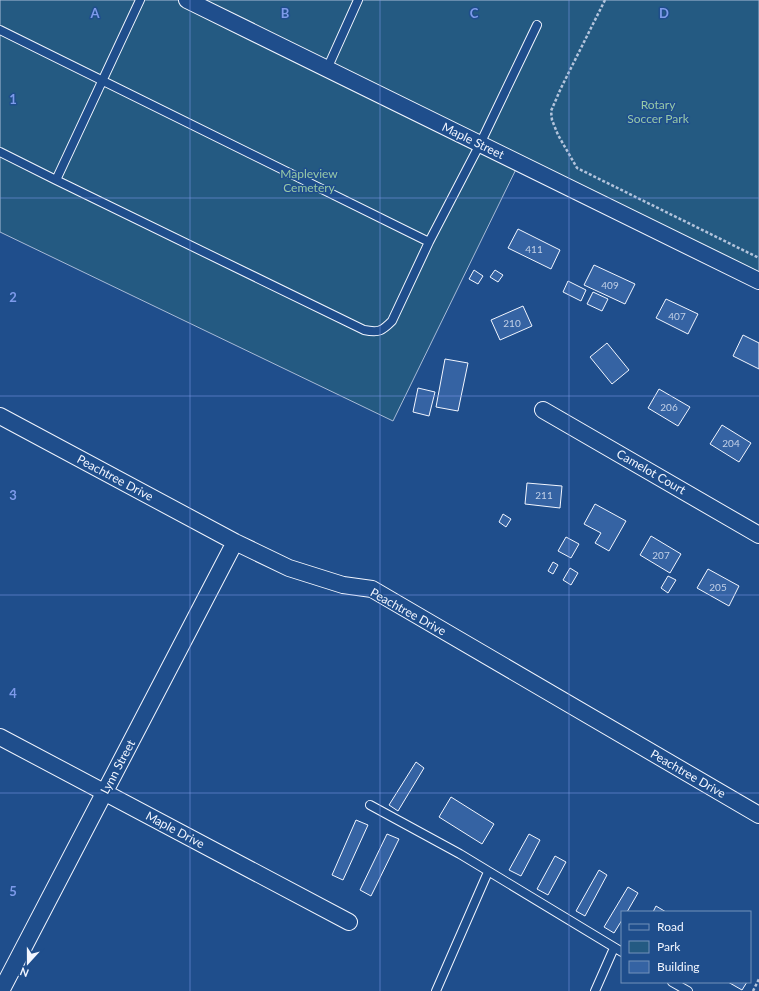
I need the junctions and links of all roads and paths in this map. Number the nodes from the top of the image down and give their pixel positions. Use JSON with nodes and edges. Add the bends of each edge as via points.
{"nodes":[{"id":1,"x":140,"y":0,"type":"edge"},
{"id":2,"x":187,"y":0,"type":"edge"},
{"id":3,"x":358,"y":0,"type":"edge"},
{"id":4,"x":605,"y":0,"type":"edge"},
{"id":5,"x":537,"y":25,"type":"dead end"},
{"id":6,"x":0,"y":30,"type":"edge"},
{"id":7,"x":327,"y":68,"type":"junction"},
{"id":8,"x":102,"y":80,"type":"junction"},
{"id":9,"x":480,"y":144,"type":"junction"},
{"id":10,"x":0,"y":152,"type":"edge"},
{"id":11,"x":56,"y":180,"type":"junction"},
{"id":12,"x":429,"y":242,"type":"junction"},
{"id":13,"x":759,"y":258,"type":"edge"},
{"id":14,"x":759,"y":281,"type":"edge"},
{"id":15,"x":543,"y":410,"type":"dead end"},
{"id":16,"x":0,"y":416,"type":"edge"},
{"id":17,"x":759,"y":535,"type":"edge"},
{"id":18,"x":235,"y":542,"type":"junction"},
{"id":19,"x":0,"y":738,"type":"edge"},
{"id":20,"x":105,"y":793,"type":"junction"},
{"id":21,"x":370,"y":805,"type":"dead end"},
{"id":22,"x":759,"y":815,"type":"edge"},
{"id":23,"x":488,"y":872,"type":"junction"},
{"id":24,"x":349,"y":922,"type":"dead end"},
{"id":25,"x":614,"y":948,"type":"junction"},
{"id":26,"x":621,"y":952,"type":"edge"},
{"id":27,"x":759,"y":980,"type":"edge"},
{"id":28,"x":674,"y":983,"type":"edge"},
{"id":29,"x":1,"y":991,"type":"edge"},
{"id":30,"x":436,"y":991,"type":"edge"},
{"id":31,"x":595,"y":991,"type":"edge"},
{"id":32,"x":688,"y":991,"type":"edge"},
{"id":33,"x":753,"y":991,"type":"edge"}],
"edges":[{"from":1,"to":8,"type":"lane"},
{"from":2,"to":7,"type":"street","name":"Maple Street"},
{"from":3,"to":7,"type":"lane"},
{"from":4,"to":13,"type":"path","via":[[551,111],[552,120],[577,168]]},
{"from":5,"to":9,"type":"lane"},
{"from":6,"to":8,"type":"lane"},
{"from":7,"to":9,"type":"street","name":"Maple Street"},
{"from":8,"to":11,"type":"lane"},
{"from":8,"to":12,"type":"lane"},
{"from":9,"to":12,"type":"lane"},
{"from":9,"to":14,"type":"street","name":"Maple Street"},
{"from":10,"to":11,"type":"lane"},
{"from":11,"to":12,"type":"lane","via":[[364,330],[373,332],[382,330],[392,321]]},
{"from":15,"to":17,"type":"street","name":"Camelot Court"},
{"from":16,"to":18,"type":"street","name":"Peachtree Drive"},
{"from":18,"to":20,"type":"street","name":"Lynn Street"},
{"from":18,"to":22,"type":"street","name":"Peachtree Drive","via":[[289,568],[343,585],[372,590]]},
{"from":19,"to":20,"type":"street","name":"Maple Drive"},
{"from":20,"to":24,"type":"street","name":"Maple Drive"},
{"from":20,"to":29,"type":"street","name":"Lynn Street"},
{"from":21,"to":23,"type":"lane"},
{"from":23,"to":25,"type":"lane"},
{"from":23,"to":30,"type":"lane"},
{"from":25,"to":26,"type":"lane"},
{"from":25,"to":31,"type":"lane"},
{"from":27,"to":33,"type":"path"},
{"from":28,"to":32,"type":"lane"}]}
